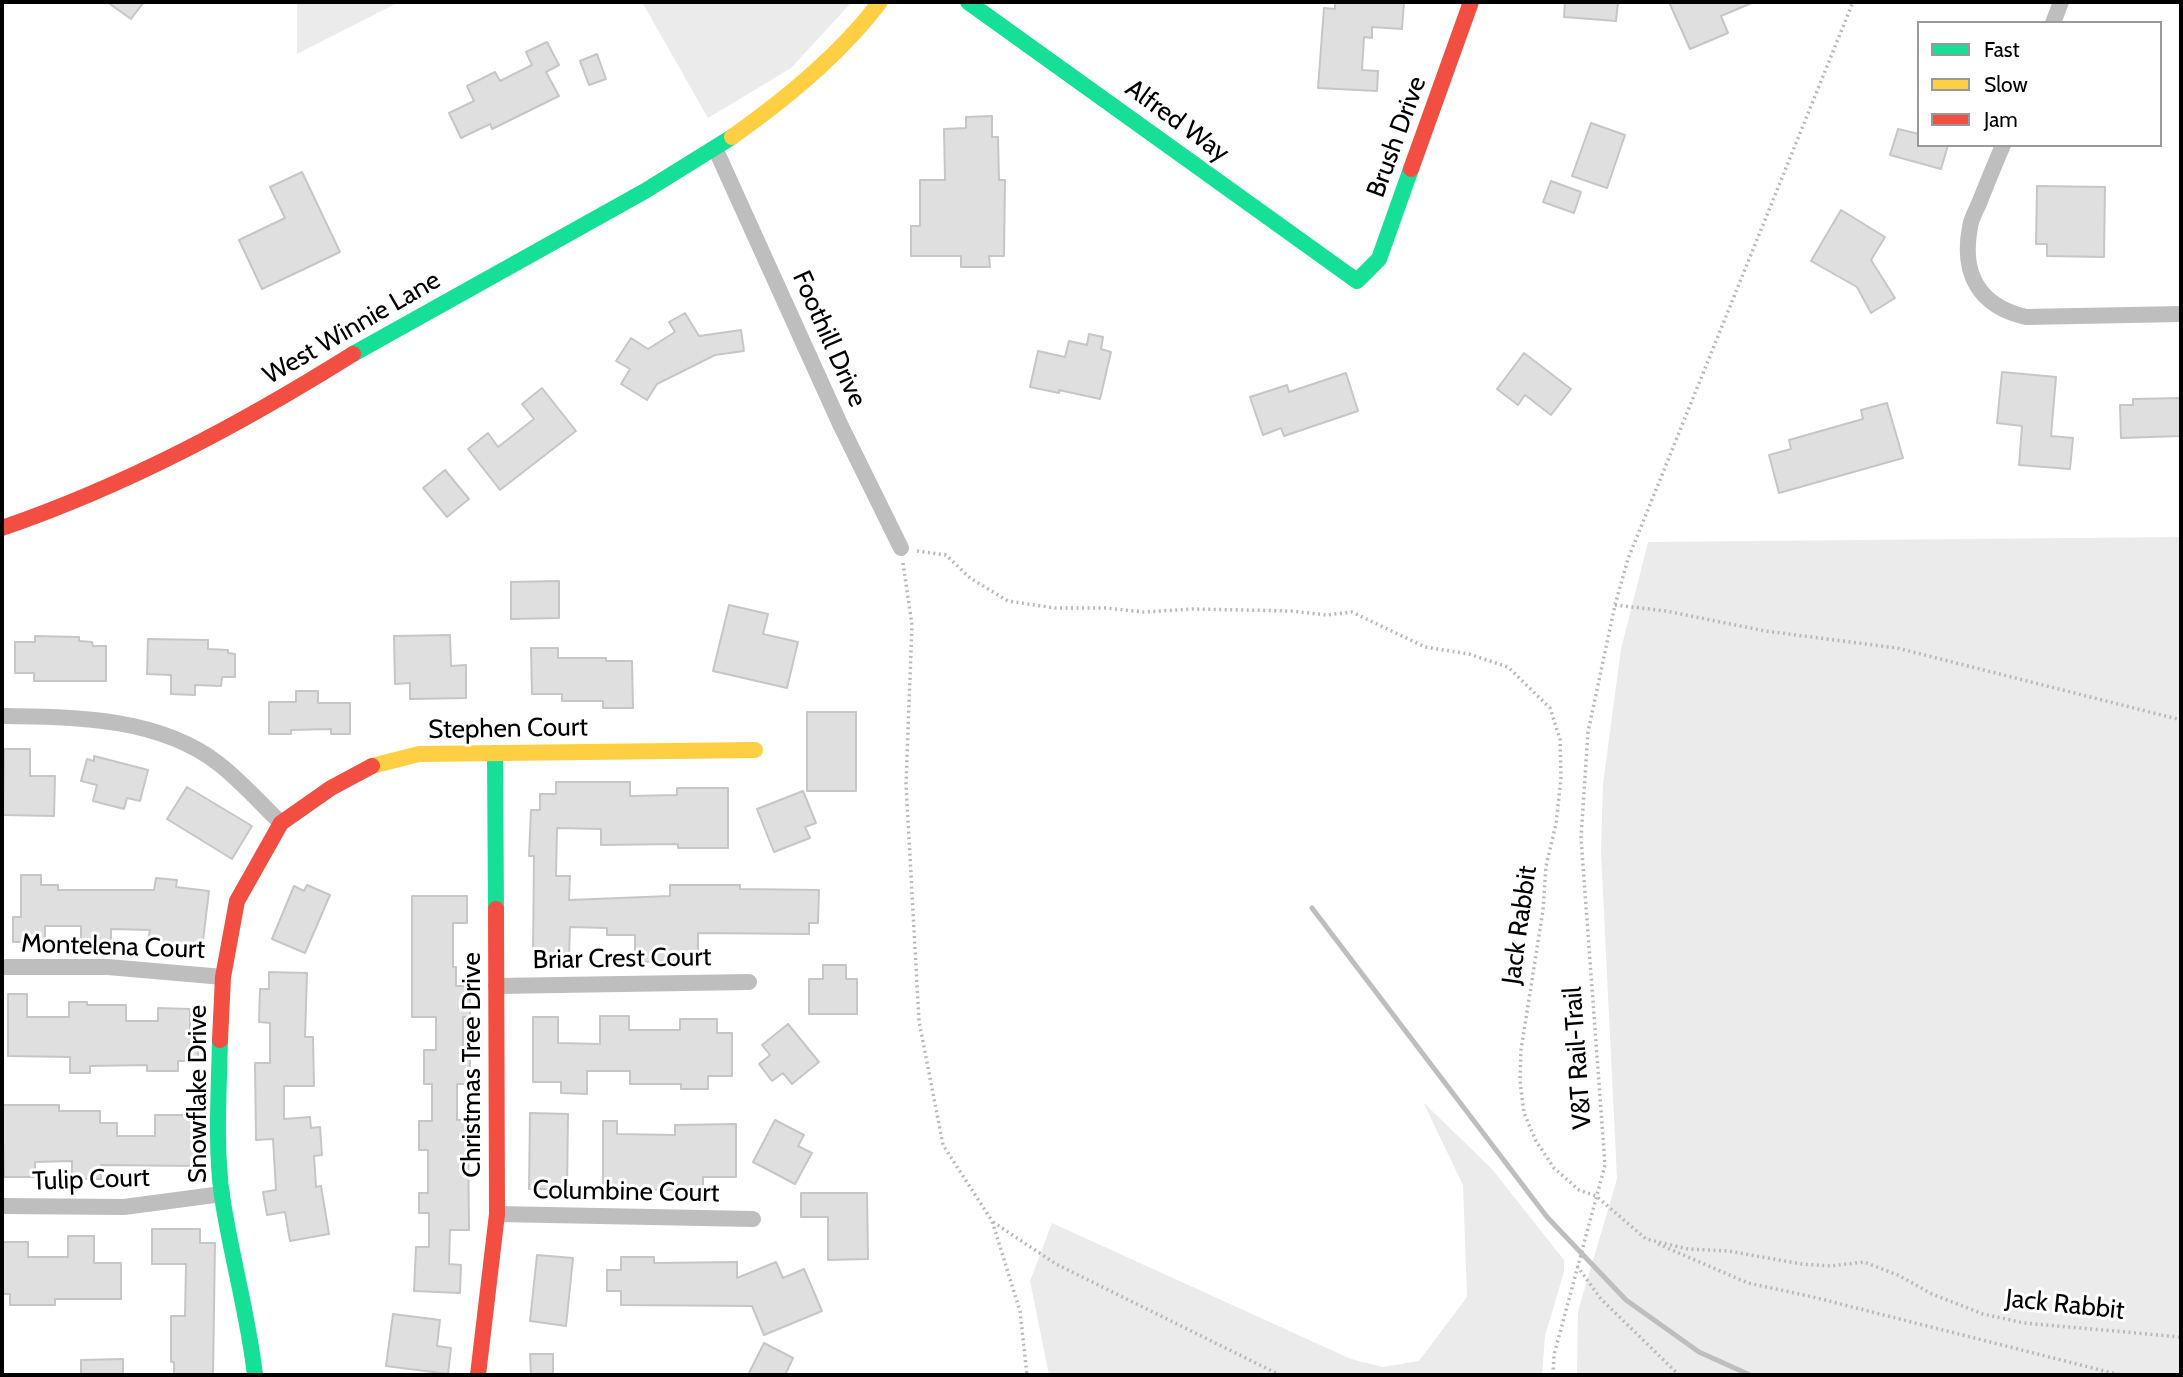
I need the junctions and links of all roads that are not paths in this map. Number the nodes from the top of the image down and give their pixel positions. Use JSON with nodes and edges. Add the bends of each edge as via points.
{"nodes":[{"id":1,"x":880,"y":2,"type":"edge"},
{"id":2,"x":968,"y":2,"type":"edge"},
{"id":3,"x":1471,"y":2,"type":"edge"},
{"id":4,"x":2061,"y":2,"type":"edge"},
{"id":5,"x":2054,"y":21,"type":"edge"},
{"id":6,"x":2002,"y":147,"type":"edge"},
{"id":7,"x":715,"y":148,"type":"junction"},
{"id":8,"x":1357,"y":281,"type":"joint"},
{"id":9,"x":2181,"y":314,"type":"edge"},
{"id":10,"x":2,"y":528,"type":"edge"},
{"id":11,"x":901,"y":548,"type":"road end"},
{"id":12,"x":2,"y":716,"type":"edge"},
{"id":13,"x":755,"y":750,"type":"dead end"},
{"id":14,"x":495,"y":753,"type":"junction"},
{"id":15,"x":281,"y":823,"type":"junction"},
{"id":16,"x":2,"y":967,"type":"edge"},
{"id":17,"x":223,"y":977,"type":"junction"},
{"id":18,"x":750,"y":982,"type":"dead end"},
{"id":19,"x":496,"y":986,"type":"junction"},
{"id":20,"x":222,"y":1194,"type":"junction"},
{"id":21,"x":2,"y":1206,"type":"edge"},
{"id":22,"x":498,"y":1214,"type":"junction"},
{"id":23,"x":753,"y":1219,"type":"dead end"},
{"id":24,"x":255,"y":1375,"type":"edge"},
{"id":25,"x":478,"y":1375,"type":"edge"}],
"edges":[{"from":1,"to":7,"type":"street","name":"West Winnie Lane","via":[[838,51],[789,96]]},
{"from":2,"to":8,"type":"street","name":"Alfred Way"},
{"from":3,"to":8,"type":"street","name":"Brush Drive","via":[[1380,260]]},
{"from":4,"to":5,"type":"street"},
{"from":6,"to":9,"type":"street","via":[[1970,226],[1968,260],[1983,294],[2009,313],[2026,317]]},
{"from":7,"to":10,"type":"street","name":"West Winnie Lane","via":[[226,428],[99,493]]},
{"from":7,"to":11,"type":"street","name":"Foothill Drive"},
{"from":12,"to":15,"type":"street","via":[[101,721],[184,742],[219,764]]},
{"from":13,"to":14,"type":"street","name":"Stephen Court"},
{"from":14,"to":15,"type":"street","name":"Stephen Court","via":[[419,754],[373,765]]},
{"from":14,"to":19,"type":"street","name":"Christmas Tree Drive"},
{"from":15,"to":17,"type":"street","name":"Snowflake Drive","via":[[237,901]]},
{"from":16,"to":17,"type":"street","name":"Montelena Court","via":[[108,967]]},
{"from":17,"to":20,"type":"street","name":"Snowflake Drive","via":[[218,1104]]},
{"from":18,"to":19,"type":"street","name":"Briar Crest Court"},
{"from":19,"to":22,"type":"street","name":"Christmas Tree Drive"},
{"from":20,"to":21,"type":"street","name":"Tulip Court","via":[[124,1207]]},
{"from":20,"to":24,"type":"street","name":"Snowflake Drive"},
{"from":22,"to":23,"type":"street","name":"Columbine Court"},
{"from":22,"to":25,"type":"street","name":"Christmas Tree Drive"}]}
